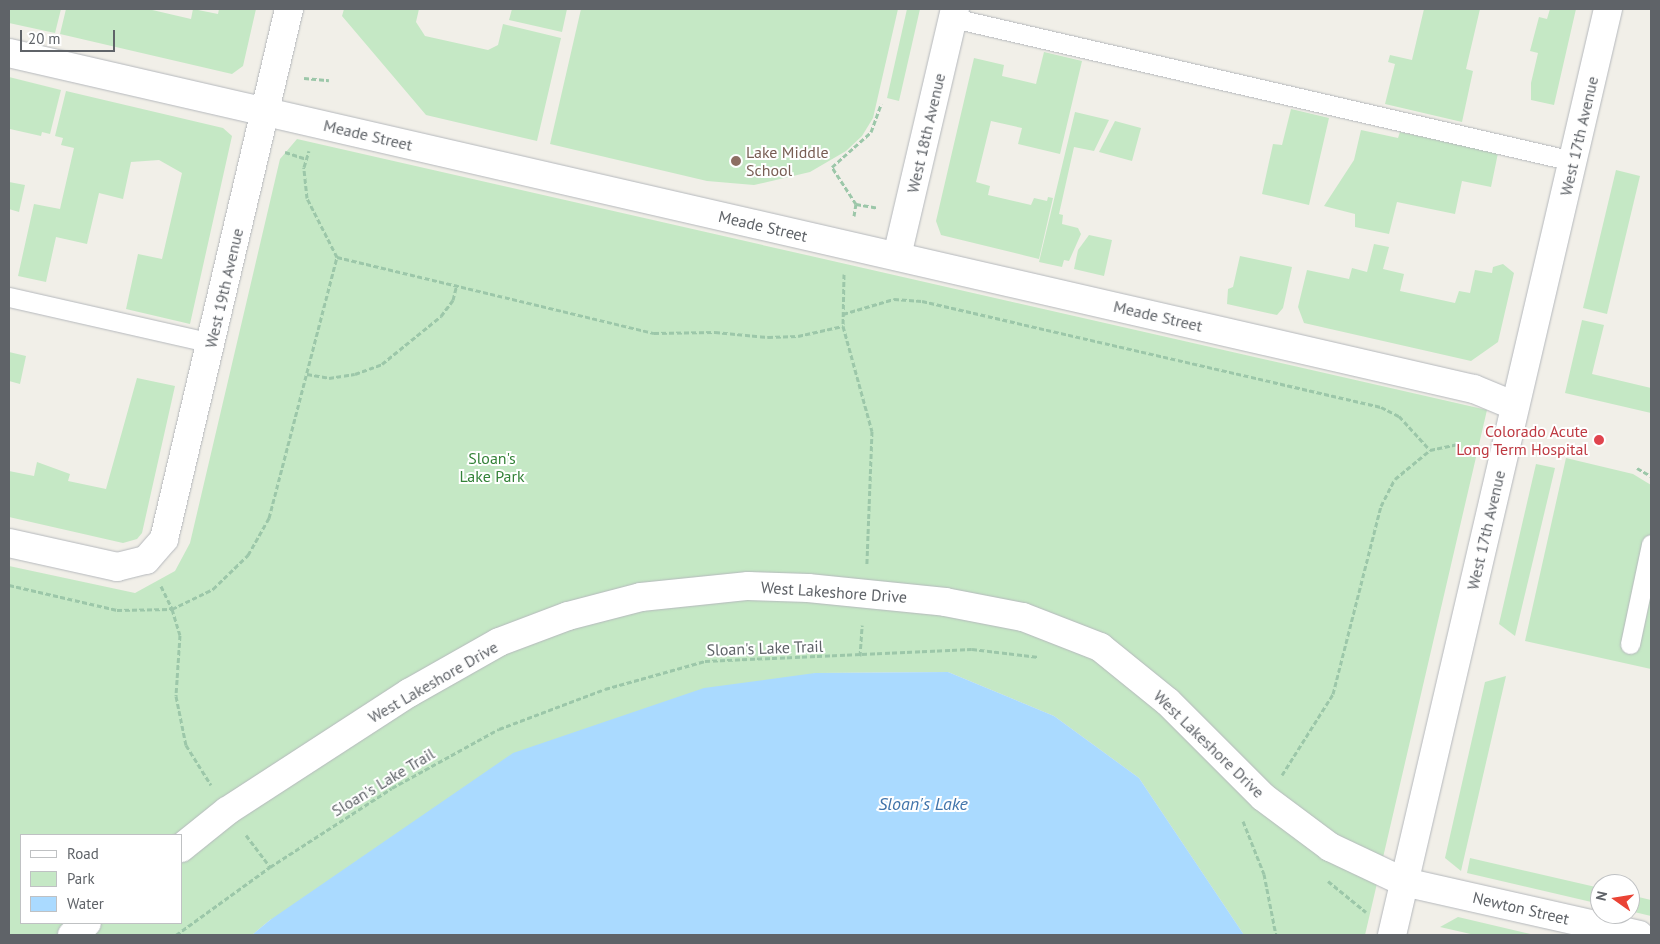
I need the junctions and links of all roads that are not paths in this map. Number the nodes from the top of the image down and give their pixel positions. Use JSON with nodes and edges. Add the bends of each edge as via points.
{"nodes":[{"id":1,"x":289,"y":9,"type":"edge"},
{"id":2,"x":1608,"y":9,"type":"edge"},
{"id":3,"x":954,"y":13,"type":"edge"},
{"id":4,"x":9,"y":53,"type":"edge"},
{"id":5,"x":265,"y":112,"type":"junction"},
{"id":6,"x":1573,"y":161,"type":"junction"},
{"id":7,"x":897,"y":256,"type":"junction"},
{"id":8,"x":9,"y":297,"type":"edge"},
{"id":9,"x":211,"y":343,"type":"junction"},
{"id":10,"x":1515,"y":406,"type":"junction"},
{"id":11,"x":9,"y":543,"type":"edge"},
{"id":12,"x":1651,"y":544,"type":"edge"},
{"id":13,"x":1630,"y":644,"type":"dead end"},
{"id":14,"x":182,"y":847,"type":"edge"},
{"id":15,"x":1404,"y":882,"type":"junction"},
{"id":16,"x":86,"y":924,"type":"edge"},
{"id":17,"x":72,"y":935,"type":"edge"},
{"id":18,"x":1392,"y":935,"type":"edge"},
{"id":19,"x":1639,"y":935,"type":"edge"}],
"edges":[{"from":1,"to":5,"type":"street","name":"West 19th Avenue"},
{"from":2,"to":6,"type":"street","name":"West 17th Avenue"},
{"from":3,"to":6,"type":"lane"},
{"from":3,"to":7,"type":"street","name":"West 18th Avenue"},
{"from":4,"to":5,"type":"street","name":"Meade Street"},
{"from":5,"to":7,"type":"street","name":"Meade Street"},
{"from":5,"to":9,"type":"street","name":"West 19th Avenue"},
{"from":6,"to":10,"type":"street","name":"West 17th Avenue"},
{"from":7,"to":10,"type":"street","name":"Meade Street","via":[[1474,389]]},
{"from":8,"to":9,"type":"lane"},
{"from":9,"to":11,"type":"street","name":"West 19th Avenue","via":[[168,532],[146,560],[117,567]]},
{"from":10,"to":15,"type":"street","name":"West 17th Avenue"},
{"from":12,"to":13,"type":"lane"},
{"from":14,"to":15,"type":"street","name":"West Lakeshore Drive","via":[[228,810],[409,693],[499,642],[568,616],[641,598],[748,586],[945,602],[1023,617],[1100,647],[1168,702],[1264,797],[1330,847]]},
{"from":15,"to":18,"type":"street","name":"West 17th Avenue"},
{"from":15,"to":19,"type":"street","name":"Newton Street"},
{"from":16,"to":17,"type":"street"}]}
